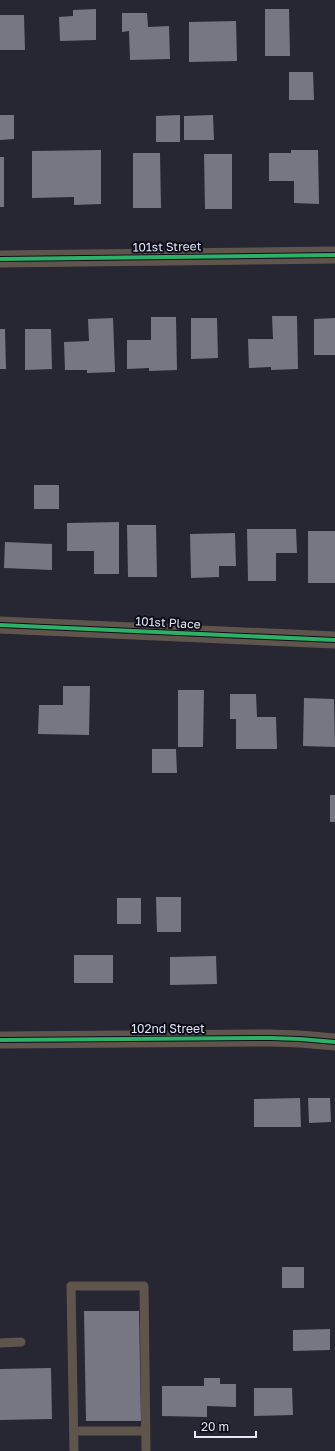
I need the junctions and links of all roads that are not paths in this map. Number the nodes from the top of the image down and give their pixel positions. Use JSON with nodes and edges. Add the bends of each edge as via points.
{"nodes":[{"id":1,"x":335,"y":255,"type":"edge"},
{"id":2,"x":0,"y":259,"type":"edge"},
{"id":3,"x":0,"y":625,"type":"edge"},
{"id":4,"x":335,"y":640,"type":"edge"},
{"id":5,"x":0,"y":1040,"type":"edge"},
{"id":6,"x":335,"y":1042,"type":"edge"},
{"id":7,"x":21,"y":1342,"type":"dead end"},
{"id":8,"x":0,"y":1343,"type":"edge"},
{"id":9,"x":74,"y":1431,"type":"junction"},
{"id":10,"x":145,"y":1431,"type":"junction"},
{"id":11,"x":74,"y":1451,"type":"edge"},
{"id":12,"x":146,"y":1451,"type":"edge"}],
"edges":[{"from":1,"to":2,"type":"street","name":"101st Street"},
{"from":3,"to":4,"type":"street","name":"101st Place"},
{"from":5,"to":6,"type":"street","name":"102nd Street","via":[[270,1038]]},
{"from":7,"to":8,"type":"lane"},
{"from":9,"to":10,"type":"lane"},
{"from":9,"to":10,"type":"lane","via":[[71,1286],[144,1286]]},
{"from":9,"to":11,"type":"lane"},
{"from":10,"to":12,"type":"lane"}]}
